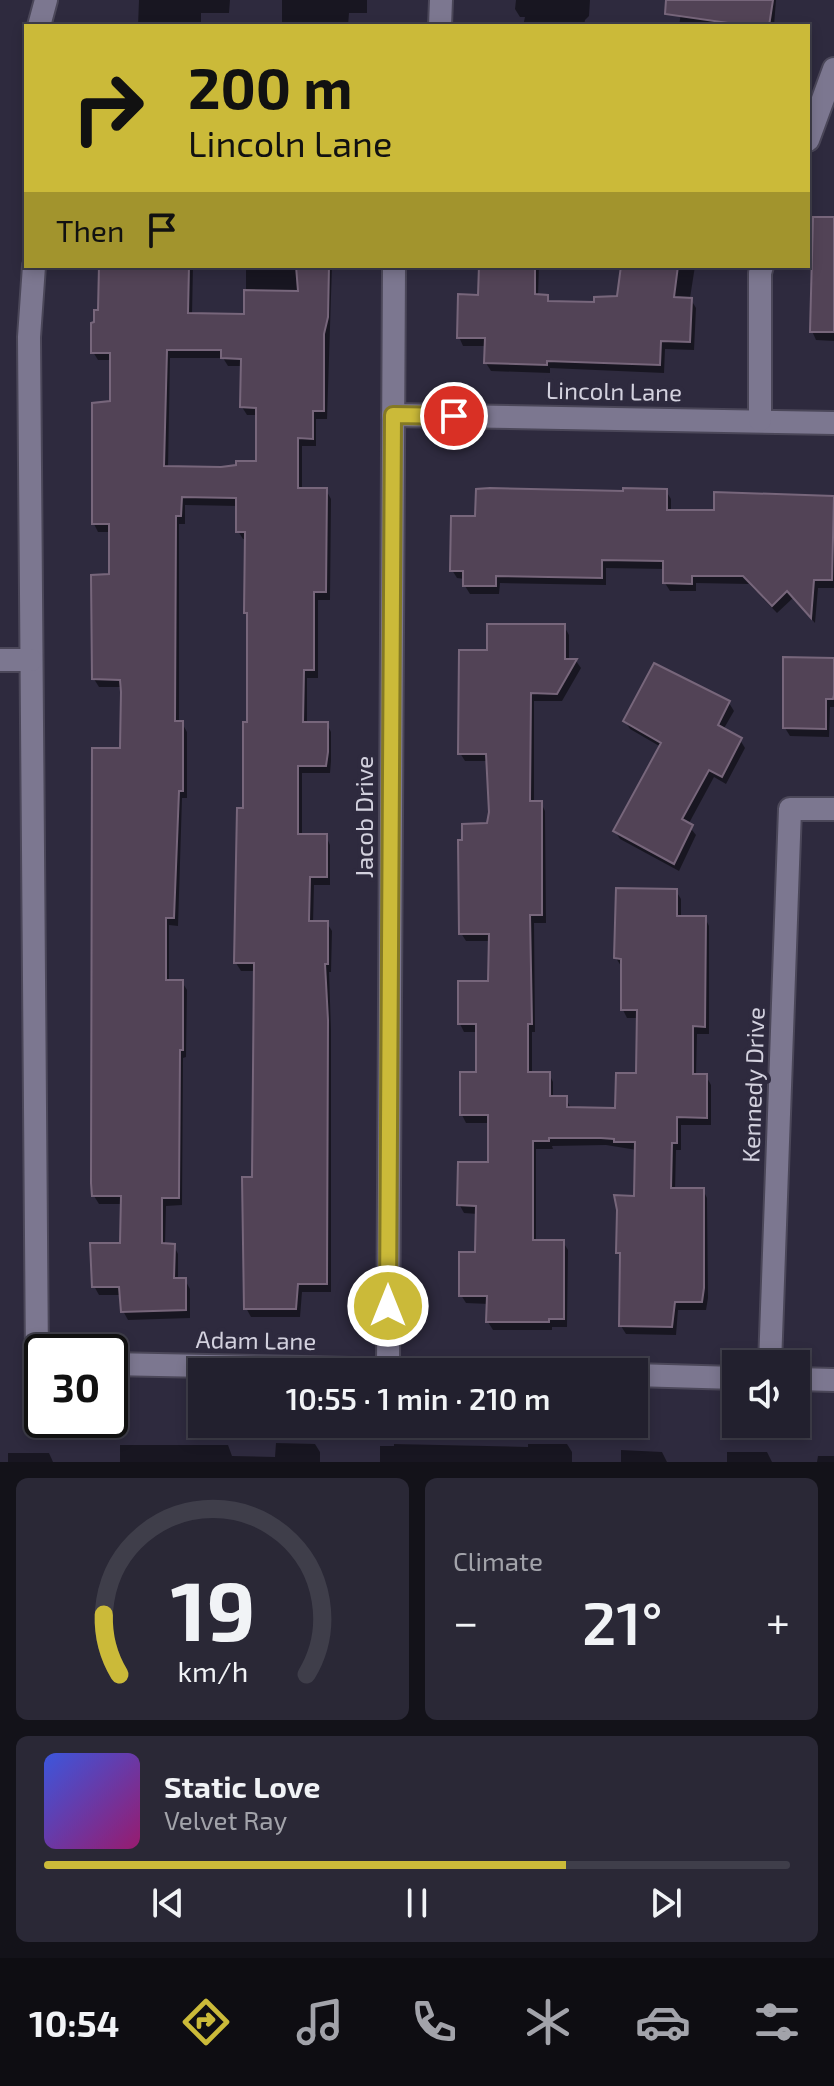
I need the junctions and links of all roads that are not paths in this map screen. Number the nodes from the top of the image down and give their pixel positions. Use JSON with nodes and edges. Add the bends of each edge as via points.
{"nodes":[{"id":1,"x":46,"y":0,"type":"edge"},
{"id":2,"x":441,"y":0,"type":"edge"},
{"id":3,"x":40,"y":24,"type":"edge"},
{"id":4,"x":440,"y":24,"type":"edge"},
{"id":5,"x":834,"y":69,"type":"edge"},
{"id":6,"x":810,"y":135,"type":"edge"},
{"id":7,"x":34,"y":268,"type":"edge"},
{"id":8,"x":394,"y":268,"type":"edge"},
{"id":9,"x":761,"y":268,"type":"edge"},
{"id":10,"x":393,"y":415,"type":"junction"},
{"id":11,"x":760,"y":420,"type":"junction"},
{"id":12,"x":834,"y":423,"type":"edge"},
{"id":13,"x":0,"y":660,"type":"edge"},
{"id":14,"x":31,"y":660,"type":"junction"},
{"id":15,"x":834,"y":809,"type":"edge"},
{"id":16,"x":40,"y":1334,"type":"edge"},
{"id":17,"x":771,"y":1350,"type":"edge"},
{"id":18,"x":388,"y":1358,"type":"edge"},
{"id":19,"x":128,"y":1364,"type":"edge"},
{"id":20,"x":188,"y":1365,"type":"edge"},
{"id":21,"x":648,"y":1375,"type":"edge"},
{"id":22,"x":722,"y":1378,"type":"edge"},
{"id":23,"x":810,"y":1379,"type":"edge"},
{"id":24,"x":834,"y":1380,"type":"edge"}],
"edges":[{"from":1,"to":3,"type":"street"},
{"from":2,"to":4,"type":"street"},
{"from":5,"to":6,"type":"street"},
{"from":7,"to":14,"type":"street","via":[[29,337]]},
{"from":8,"to":10,"type":"street","name":"Jacob Drive"},
{"from":9,"to":11,"type":"street"},
{"from":10,"to":11,"type":"street","name":"Lincoln Lane"},
{"from":10,"to":18,"type":"street","name":"Jacob Drive"},
{"from":11,"to":12,"type":"street","name":"Lincoln Lane"},
{"from":13,"to":14,"type":"street"},
{"from":14,"to":16,"type":"street"},
{"from":15,"to":17,"type":"street","name":"Kennedy Drive","via":[[790,809]]},
{"from":19,"to":20,"type":"street","name":"Adam Lane"},
{"from":21,"to":22,"type":"street"},
{"from":23,"to":24,"type":"street"}]}
